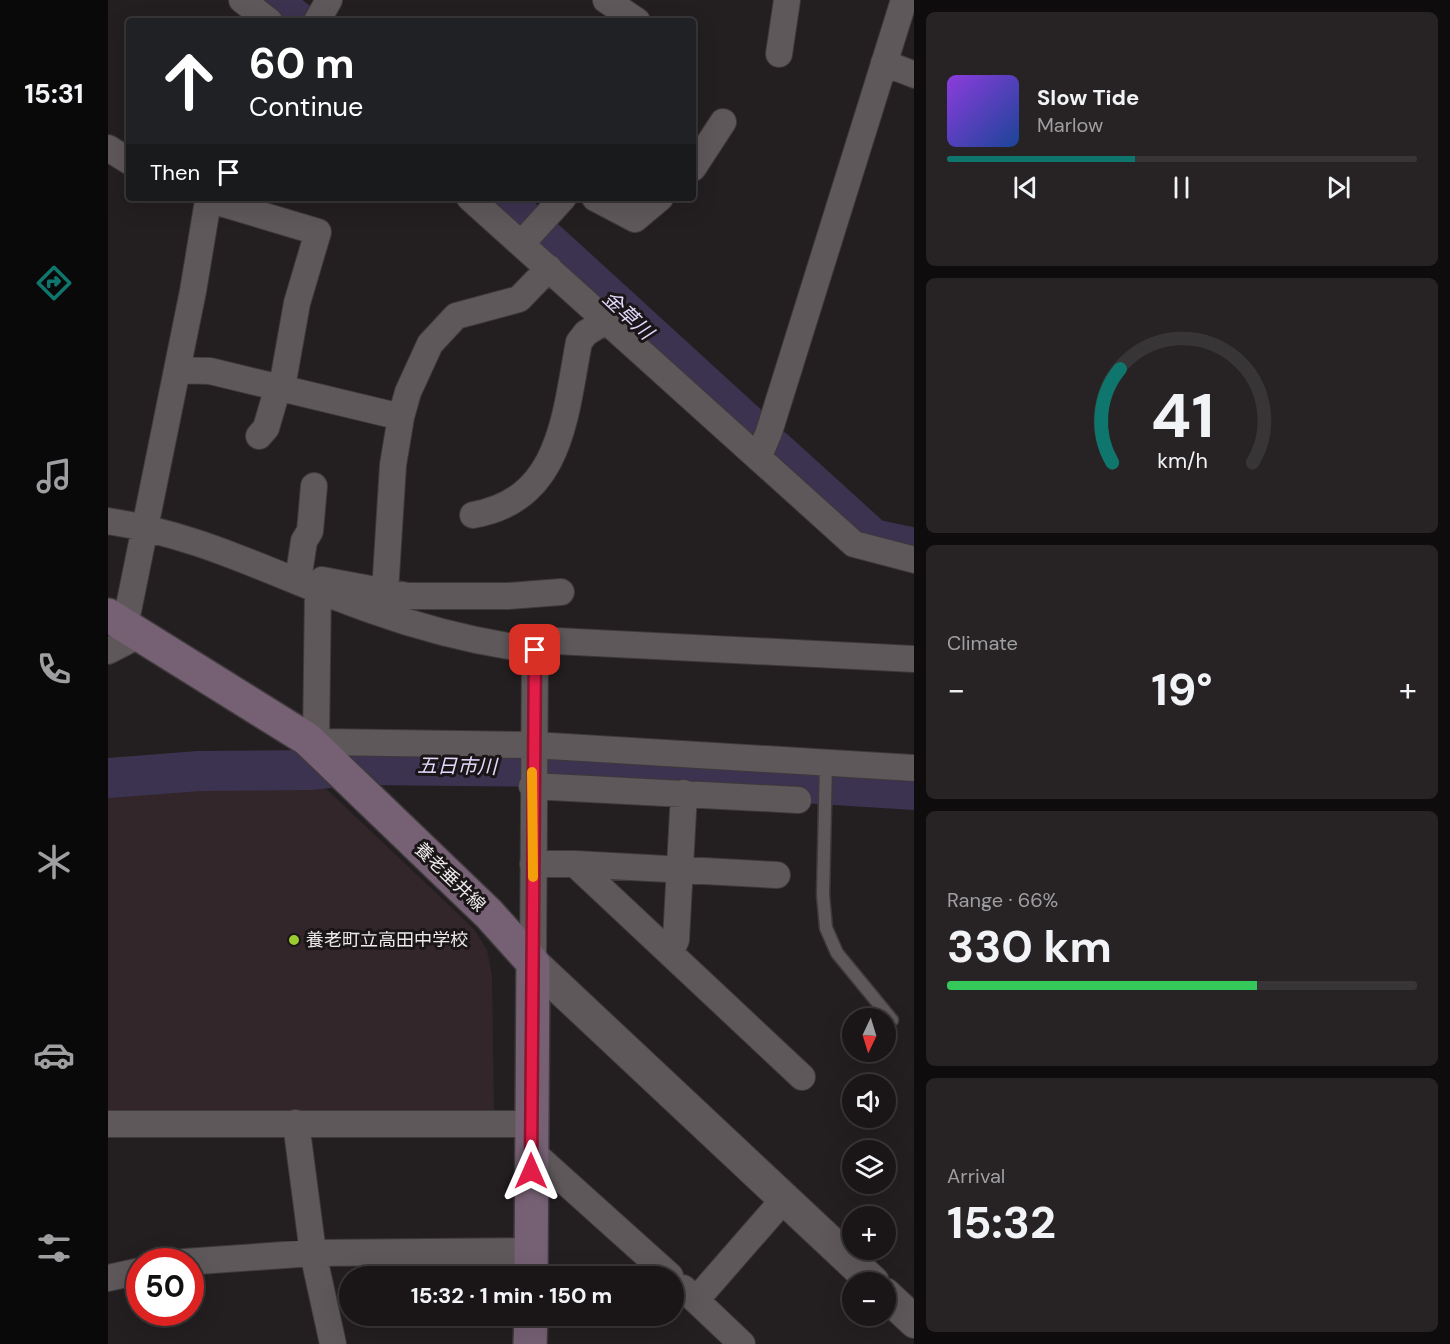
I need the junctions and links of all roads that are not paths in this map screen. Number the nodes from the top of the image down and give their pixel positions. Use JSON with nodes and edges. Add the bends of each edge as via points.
{"nodes":[{"id":1,"x":242,"y":0,"type":"edge"},
{"id":2,"x":329,"y":0,"type":"edge"},
{"id":3,"x":606,"y":0,"type":"edge"},
{"id":4,"x":787,"y":0,"type":"edge"},
{"id":5,"x":904,"y":0,"type":"edge"},
{"id":6,"x":264,"y":18,"type":"edge"},
{"id":7,"x":319,"y":18,"type":"edge"},
{"id":8,"x":633,"y":18,"type":"edge"},
{"id":9,"x":780,"y":54,"type":"dead end"},
{"id":10,"x":884,"y":63,"type":"junction"},
{"id":11,"x":914,"y":75,"type":"edge"},
{"id":12,"x":723,"y":122,"type":"dead end"},
{"id":13,"x":108,"y":148,"type":"edge"},
{"id":14,"x":126,"y":159,"type":"edge"},
{"id":15,"x":696,"y":163,"type":"edge"},
{"id":16,"x":205,"y":201,"type":"edge"},
{"id":17,"x":475,"y":201,"type":"edge"},
{"id":18,"x":560,"y":201,"type":"edge"},
{"id":19,"x":601,"y":201,"type":"edge"},
{"id":20,"x":656,"y":201,"type":"edge"},
{"id":21,"x":530,"y":234,"type":"junction"},
{"id":22,"x":549,"y":268,"type":"junction"},
{"id":23,"x":607,"y":320,"type":"junction"},
{"id":24,"x":177,"y":370,"type":"junction"},
{"id":25,"x":280,"y":387,"type":"junction"},
{"id":26,"x":401,"y":417,"type":"junction"},
{"id":27,"x":259,"y":436,"type":"dead end"},
{"id":28,"x":759,"y":456,"type":"junction"},
{"id":29,"x":314,"y":486,"type":"dead end"},
{"id":30,"x":473,"y":515,"type":"dead end"},
{"id":31,"x":108,"y":520,"type":"edge"},
{"id":32,"x":147,"y":526,"type":"junction"},
{"id":33,"x":914,"y":558,"type":"edge"},
{"id":34,"x":308,"y":584,"type":"junction"},
{"id":35,"x":385,"y":592,"type":"junction"},
{"id":36,"x":561,"y":592,"type":"dead end"},
{"id":37,"x":120,"y":632,"type":"edge"},
{"id":38,"x":535,"y":650,"type":"junction"},
{"id":39,"x":914,"y":659,"type":"edge"},
{"id":40,"x":532,"y":745,"type":"junction"},
{"id":41,"x":317,"y":746,"type":"junction"},
{"id":42,"x":826,"y":762,"type":"junction"},
{"id":43,"x":914,"y":768,"type":"edge"},
{"id":44,"x":532,"y":786,"type":"junction"},
{"id":45,"x":684,"y":793,"type":"junction"},
{"id":46,"x":798,"y":800,"type":"dead end"},
{"id":47,"x":533,"y":864,"type":"junction"},
{"id":48,"x":575,"y":864,"type":"junction"},
{"id":49,"x":679,"y":869,"type":"junction"},
{"id":50,"x":777,"y":875,"type":"dead end"},
{"id":51,"x":670,"y":953,"type":"junction"},
{"id":52,"x":533,"y":963,"type":"junction"},
{"id":53,"x":882,"y":1008,"type":"edge"},
{"id":54,"x":802,"y":1077,"type":"dead end"},
{"id":55,"x":108,"y":1124,"type":"edge"},
{"id":56,"x":296,"y":1124,"type":"junction"},
{"id":57,"x":532,"y":1138,"type":"junction"},
{"id":58,"x":785,"y":1198,"type":"junction"},
{"id":59,"x":313,"y":1253,"type":"junction"},
{"id":60,"x":204,"y":1261,"type":"edge"},
{"id":61,"x":531,"y":1264,"type":"edge"},
{"id":62,"x":660,"y":1266,"type":"edge"},
{"id":63,"x":863,"y":1272,"type":"edge"},
{"id":64,"x":126,"y":1274,"type":"edge"},
{"id":65,"x":108,"y":1278,"type":"edge"},
{"id":66,"x":684,"y":1289,"type":"edge"},
{"id":67,"x":696,"y":1300,"type":"junction"},
{"id":68,"x":896,"y":1304,"type":"edge"},
{"id":69,"x":914,"y":1321,"type":"edge"},
{"id":70,"x":531,"y":1326,"type":"edge"},
{"id":71,"x":333,"y":1344,"type":"edge"},
{"id":72,"x":530,"y":1344,"type":"edge"},
{"id":73,"x":742,"y":1344,"type":"edge"}],
"edges":[{"from":1,"to":6,"type":"street"},
{"from":2,"to":7,"type":"street"},
{"from":3,"to":8,"type":"street"},
{"from":4,"to":9,"type":"street"},
{"from":5,"to":10,"type":"street"},
{"from":10,"to":11,"type":"street"},
{"from":10,"to":28,"type":"street","via":[[770,432]]},
{"from":12,"to":15,"type":"street"},
{"from":13,"to":14,"type":"street"},
{"from":16,"to":24,"type":"street"},
{"from":16,"to":25,"type":"street","via":[[318,232],[297,303]]},
{"from":17,"to":21,"type":"street"},
{"from":18,"to":21,"type":"street"},
{"from":19,"to":20,"type":"street","via":[[635,219]]},
{"from":21,"to":22,"type":"street"},
{"from":22,"to":23,"type":"street"},
{"from":22,"to":26,"type":"street","via":[[519,299],[456,316],[430,344]]},
{"from":23,"to":28,"type":"street"},
{"from":23,"to":30,"type":"street","via":[[585,333],[579,342],[555,449],[546,471],[519,498]]},
{"from":24,"to":25,"type":"street","via":[[210,371]]},
{"from":24,"to":32,"type":"street"},
{"from":25,"to":26,"type":"street"},
{"from":25,"to":27,"type":"street","via":[[266,428]]},
{"from":26,"to":35,"type":"street","via":[[393,465]]},
{"from":28,"to":33,"type":"street","via":[[854,544]]},
{"from":29,"to":34,"type":"street","via":[[310,531],[304,541]]},
{"from":31,"to":32,"type":"street"},
{"from":32,"to":34,"type":"street","via":[[215,546]]},
{"from":32,"to":37,"type":"street"},
{"from":34,"to":35,"type":"street","via":[[322,580]]},
{"from":34,"to":38,"type":"street","via":[[370,610],[430,628]]},
{"from":34,"to":41,"type":"street"},
{"from":35,"to":36,"type":"street","via":[[408,596],[508,597]]},
{"from":37,"to":41,"type":"main road","name":"養老垂井線"},
{"from":38,"to":39,"type":"street","via":[[556,641]]},
{"from":38,"to":40,"type":"street"},
{"from":40,"to":41,"type":"street"},
{"from":40,"to":42,"type":"street"},
{"from":40,"to":44,"type":"street"},
{"from":41,"to":52,"type":"main road","name":"養老垂井線","via":[[489,914]]},
{"from":42,"to":43,"type":"street"},
{"from":42,"to":53,"type":"lane","via":[[826,928],[837,953]]},
{"from":44,"to":45,"type":"street"},
{"from":44,"to":47,"type":"street"},
{"from":45,"to":46,"type":"street"},
{"from":45,"to":49,"type":"street"},
{"from":47,"to":48,"type":"street"},
{"from":47,"to":52,"type":"street"},
{"from":48,"to":49,"type":"street"},
{"from":48,"to":51,"type":"street"},
{"from":49,"to":50,"type":"street"},
{"from":49,"to":51,"type":"street","via":[[676,940]]},
{"from":51,"to":54,"type":"street"},
{"from":52,"to":57,"type":"main road"},
{"from":52,"to":58,"type":"street"},
{"from":55,"to":56,"type":"street"},
{"from":56,"to":57,"type":"street"},
{"from":56,"to":59,"type":"street"},
{"from":57,"to":61,"type":"main road"},
{"from":57,"to":62,"type":"street"},
{"from":58,"to":63,"type":"street"},
{"from":58,"to":67,"type":"street"},
{"from":59,"to":60,"type":"street"},
{"from":59,"to":61,"type":"street"},
{"from":59,"to":71,"type":"street"},
{"from":64,"to":65,"type":"street"},
{"from":66,"to":67,"type":"street"},
{"from":67,"to":73,"type":"street"},
{"from":68,"to":69,"type":"street"},
{"from":70,"to":72,"type":"main road"}]}
